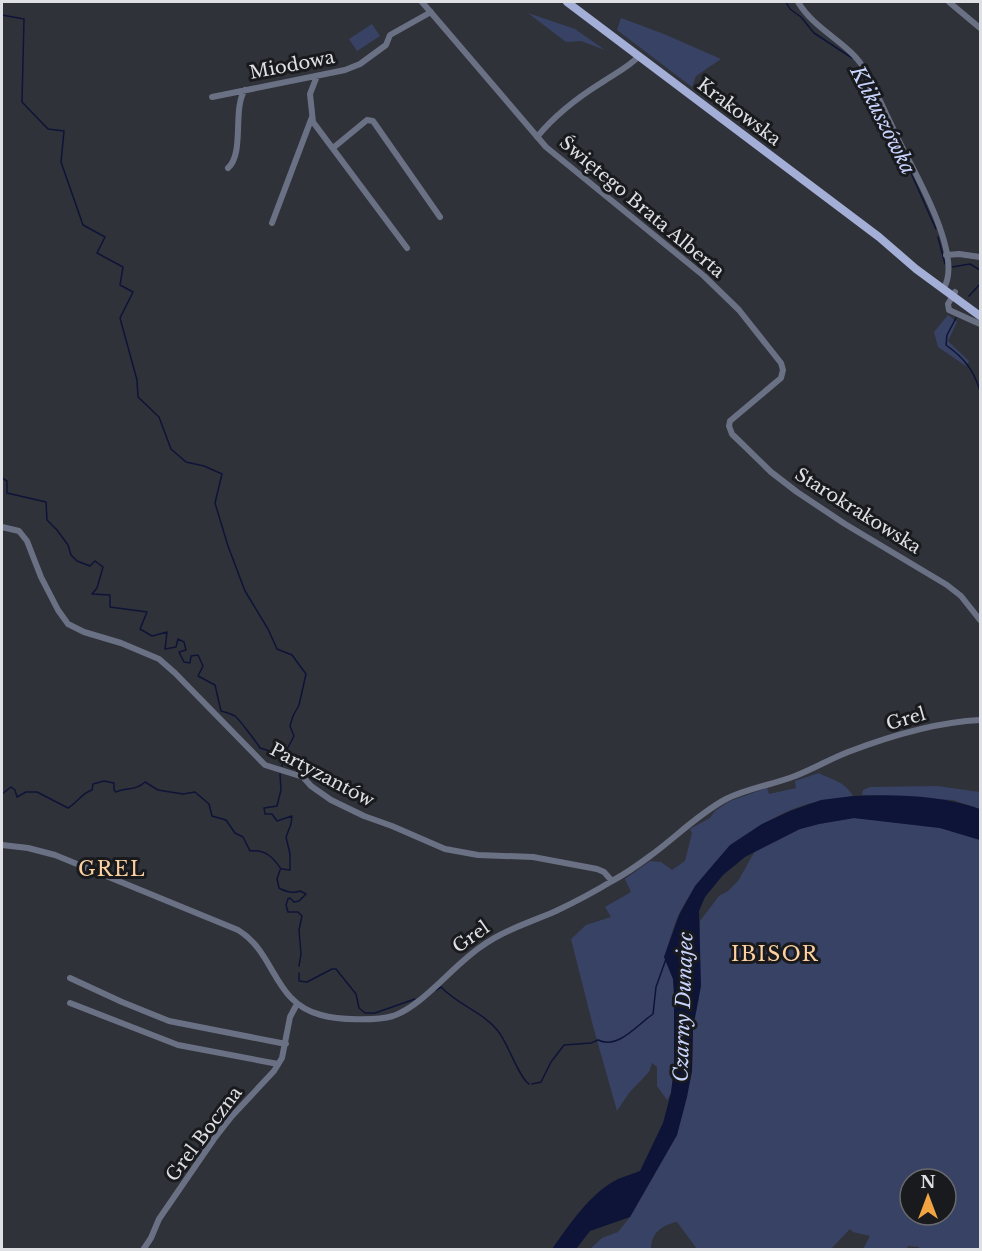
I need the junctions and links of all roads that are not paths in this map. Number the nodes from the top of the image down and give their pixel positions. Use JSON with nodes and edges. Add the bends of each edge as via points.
{"nodes":[{"id":1,"x":422,"y":2,"type":"edge"},
{"id":2,"x":567,"y":2,"type":"edge"},
{"id":3,"x":798,"y":2,"type":"edge"},
{"id":4,"x":948,"y":2,"type":"edge"},
{"id":5,"x":431,"y":12,"type":"junction"},
{"id":6,"x":981,"y":28,"type":"edge"},
{"id":7,"x":639,"y":56,"type":"junction"},
{"id":8,"x":317,"y":76,"type":"junction"},
{"id":9,"x":245,"y":90,"type":"junction"},
{"id":10,"x":212,"y":97,"type":"dead end"},
{"id":11,"x":312,"y":116,"type":"junction"},
{"id":12,"x":537,"y":137,"type":"junction"},
{"id":13,"x":333,"y":148,"type":"junction"},
{"id":14,"x":228,"y":168,"type":"dead end"},
{"id":15,"x":440,"y":217,"type":"dead end"},
{"id":16,"x":273,"y":223,"type":"dead end"},
{"id":17,"x":406,"y":248,"type":"dead end"},
{"id":18,"x":946,"y":255,"type":"junction"},
{"id":19,"x":981,"y":256,"type":"edge"},
{"id":20,"x":944,"y":287,"type":"junction"},
{"id":21,"x":954,"y":294,"type":"junction"},
{"id":22,"x":981,"y":310,"type":"edge"},
{"id":23,"x":981,"y":316,"type":"edge"},
{"id":24,"x":981,"y":324,"type":"edge"},
{"id":25,"x":730,"y":421,"type":"joint"},
{"id":26,"x":2,"y":526,"type":"edge"},
{"id":27,"x":981,"y":620,"type":"edge"},
{"id":28,"x":981,"y":720,"type":"edge"},
{"id":29,"x":2,"y":845,"type":"edge"},
{"id":30,"x":612,"y":881,"type":"junction"},
{"id":31,"x":70,"y":978,"type":"dead end"},
{"id":32,"x":70,"y":1003,"type":"dead end"},
{"id":33,"x":297,"y":1004,"type":"junction"},
{"id":34,"x":286,"y":1044,"type":"junction"},
{"id":35,"x":278,"y":1064,"type":"junction"},
{"id":36,"x":144,"y":1250,"type":"edge"}],
"edges":[{"from":1,"to":5,"type":"street","name":"Świętego Brata Alberta"},
{"from":2,"to":7,"type":"main road","name":"Krakowska"},
{"from":3,"to":18,"type":"street","via":[[817,26],[862,64],[927,193]]},
{"from":4,"to":6,"type":"street"},
{"from":5,"to":8,"type":"street","name":"Miodowa","via":[[390,36],[386,45],[360,64]]},
{"from":5,"to":12,"type":"street","name":"Świętego Brata Alberta"},
{"from":7,"to":12,"type":"street","via":[[573,102]]},
{"from":7,"to":20,"type":"main road","name":"Krakowska"},
{"from":8,"to":9,"type":"street","name":"Miodowa"},
{"from":8,"to":11,"type":"street","via":[[310,94]]},
{"from":9,"to":10,"type":"street","name":"Miodowa"},
{"from":9,"to":14,"type":"street","via":[[240,100],[237,143]]},
{"from":11,"to":13,"type":"street"},
{"from":11,"to":16,"type":"street"},
{"from":12,"to":25,"type":"street","name":"Świętego Brata Alberta","via":[[704,276],[775,354],[783,370],[781,378]]},
{"from":13,"to":15,"type":"street","via":[[367,120],[373,120]]},
{"from":13,"to":17,"type":"street"},
{"from":18,"to":19,"type":"street"},
{"from":18,"to":20,"type":"street","via":[[949,276]]},
{"from":20,"to":21,"type":"main road","name":"Krakowska"},
{"from":21,"to":22,"type":"main road","name":"Krakowska"},
{"from":21,"to":23,"type":"main road","name":"Krakowska"},
{"from":21,"to":24,"type":"street","via":[[947,307],[950,311]]},
{"from":25,"to":27,"type":"street","name":"Starokrakowska","via":[[732,434],[783,482],[947,585]]},
{"from":26,"to":30,"type":"street","name":"Partyzantów","via":[[19,531],[27,541],[41,577],[68,624],[159,659],[265,765],[303,777],[331,800],[445,849],[533,857],[597,869]]},
{"from":28,"to":30,"type":"street","name":"Grel","via":[[938,725],[863,747],[794,776],[742,792],[711,808]]},
{"from":29,"to":33,"type":"street","name":"Grel","via":[[55,855],[238,930],[261,950],[282,989]]},
{"from":30,"to":33,"type":"street","name":"Grel","via":[[487,942],[400,1013],[379,1018],[333,1017]]},
{"from":31,"to":34,"type":"street","via":[[169,1021]]},
{"from":32,"to":35,"type":"street","via":[[178,1045]]},
{"from":33,"to":34,"type":"street","name":"Grel Boczna","via":[[290,1017]]},
{"from":34,"to":35,"type":"street","name":"Grel Boczna"},
{"from":35,"to":36,"type":"street","name":"Grel Boczna","via":[[214,1139],[159,1219]]}]}
